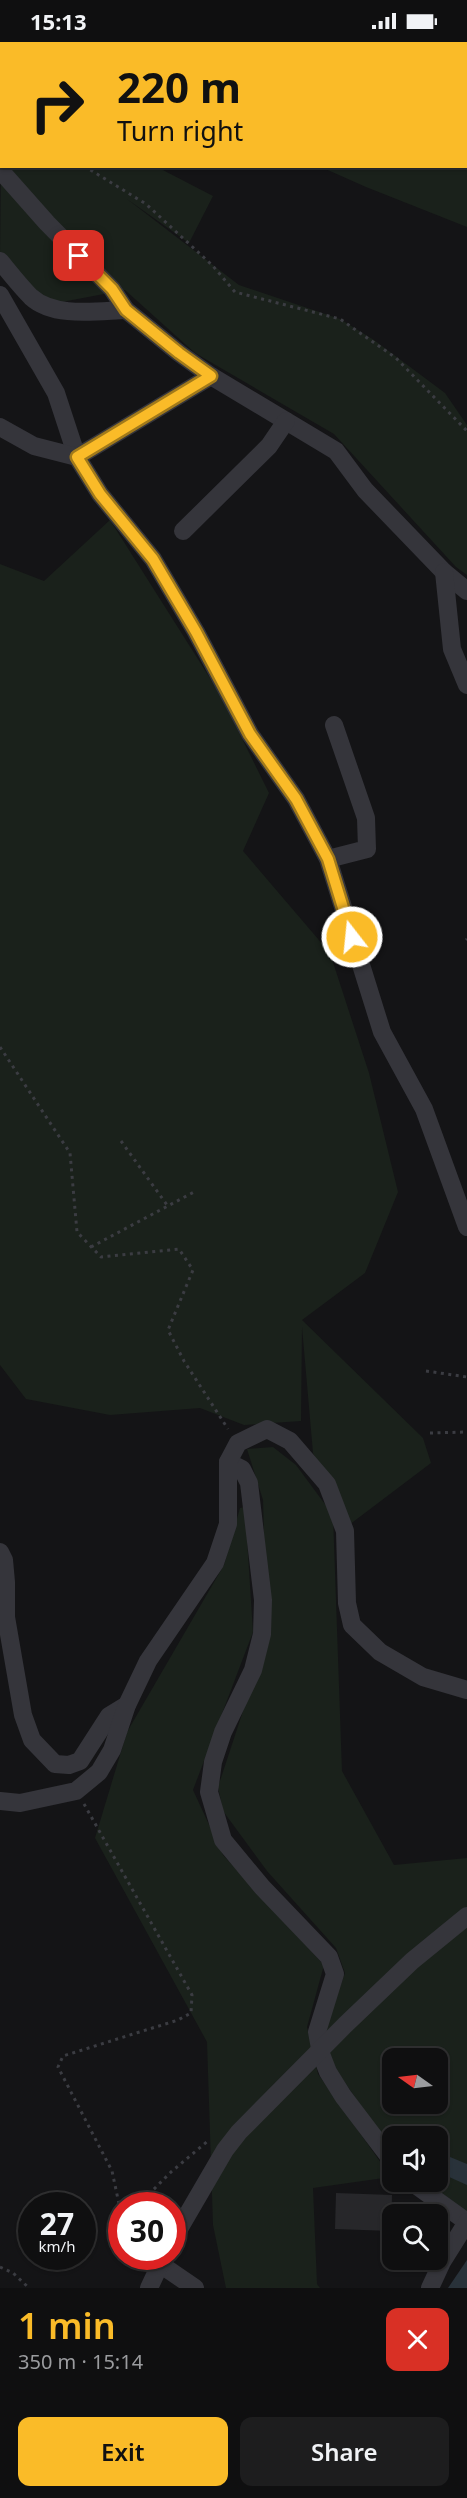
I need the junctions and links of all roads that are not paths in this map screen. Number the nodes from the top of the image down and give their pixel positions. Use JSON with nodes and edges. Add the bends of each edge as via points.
{"nodes":[{"id":1,"x":0,"y":170,"type":"edge"},
{"id":2,"x":0,"y":261,"type":"edge"},
{"id":3,"x":0,"y":296,"type":"edge"},
{"id":4,"x":126,"y":310,"type":"junction"},
{"id":5,"x":211,"y":376,"type":"junction"},
{"id":6,"x":285,"y":421,"type":"junction"},
{"id":7,"x":0,"y":427,"type":"edge"},
{"id":8,"x":77,"y":457,"type":"junction"},
{"id":9,"x":183,"y":531,"type":"dead end"},
{"id":10,"x":444,"y":572,"type":"junction"},
{"id":11,"x":467,"y":591,"type":"edge"},
{"id":12,"x":467,"y":685,"type":"edge"},
{"id":13,"x":334,"y":725,"type":"dead end"},
{"id":14,"x":328,"y":859,"type":"junction"},
{"id":15,"x":467,"y":1227,"type":"edge"},
{"id":16,"x":228,"y":1462,"type":"junction"},
{"id":17,"x":0,"y":1552,"type":"edge"},
{"id":18,"x":467,"y":1690,"type":"edge"},
{"id":19,"x":127,"y":1705,"type":"junction"},
{"id":20,"x":0,"y":1801,"type":"edge"},
{"id":21,"x":465,"y":1917,"type":"edge"},
{"id":22,"x":382,"y":2147,"type":"edge"},
{"id":23,"x":425,"y":2192,"type":"edge"},
{"id":24,"x":186,"y":2217,"type":"edge"},
{"id":25,"x":467,"y":2222,"type":"edge"},
{"id":26,"x":157,"y":2270,"type":"edge"},
{"id":27,"x":174,"y":2270,"type":"edge"},
{"id":28,"x":149,"y":2288,"type":"edge"},
{"id":29,"x":195,"y":2288,"type":"edge"},
{"id":30,"x":430,"y":2288,"type":"edge"}],
"edges":[{"from":1,"to":4,"type":"street","via":[[112,289]]},
{"from":2,"to":4,"type":"street","via":[[33,298],[51,307]]},
{"from":3,"to":8,"type":"street","via":[[56,393]]},
{"from":4,"to":5,"type":"street"},
{"from":5,"to":6,"type":"street"},
{"from":5,"to":8,"type":"street"},
{"from":6,"to":9,"type":"street","via":[[269,446]]},
{"from":6,"to":10,"type":"street","via":[[336,451],[366,490]]},
{"from":7,"to":8,"type":"street","via":[[34,446]]},
{"from":8,"to":14,"type":"street","via":[[100,494],[153,559],[250,734],[296,799]]},
{"from":10,"to":11,"type":"street"},
{"from":10,"to":12,"type":"street","via":[[452,649]]},
{"from":13,"to":14,"type":"street","via":[[366,818],[367,849]]},
{"from":14,"to":15,"type":"street","via":[[382,1032],[424,1109]]},
{"from":16,"to":18,"type":"street","via":[[238,1443],[267,1429],[290,1441],[327,1484],[345,1531],[346,1603],[352,1625],[380,1652],[423,1677]]},
{"from":16,"to":19,"type":"street","via":[[228,1524],[215,1563],[148,1661]]},
{"from":16,"to":22,"type":"street","via":[[242,1469],[249,1483],[263,1600],[262,1634],[253,1670],[223,1732],[209,1792],[223,1840],[329,1957],[335,1974],[317,2031],[321,2054],[343,2096]]},
{"from":17,"to":19,"type":"street","via":[[6,1581],[6,1617],[23,1715],[32,1740],[55,1764],[75,1763],[109,1716]]},
{"from":19,"to":20,"type":"street","via":[[112,1750],[99,1772],[76,1791],[20,1803]]},
{"from":21,"to":24,"type":"street","via":[[412,1961],[256,2113],[225,2150]]},
{"from":23,"to":25,"type":"street"},
{"from":25,"to":30,"type":"street"},
{"from":26,"to":28,"type":"street"},
{"from":27,"to":29,"type":"street"}]}
